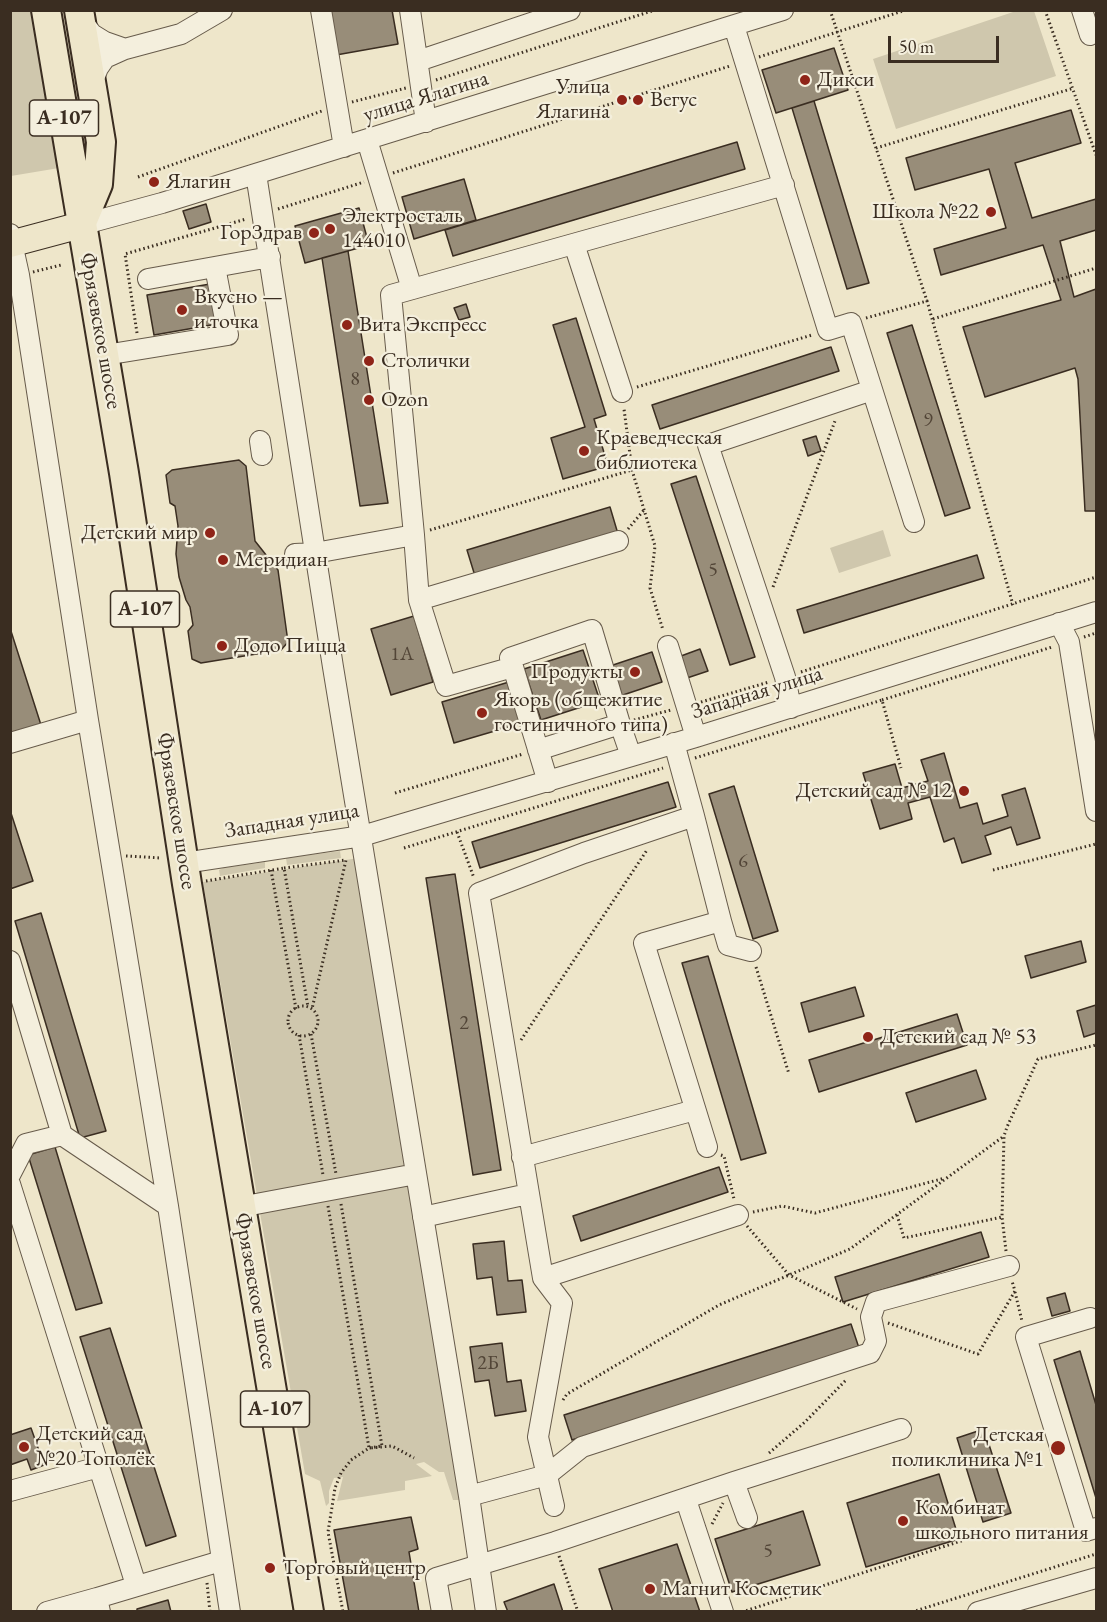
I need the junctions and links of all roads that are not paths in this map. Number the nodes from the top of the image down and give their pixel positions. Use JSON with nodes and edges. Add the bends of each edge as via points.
{"nodes":[{"id":1,"x":46,"y":10,"type":"edge"},
{"id":2,"x":222,"y":10,"type":"edge"},
{"id":3,"x":321,"y":10,"type":"edge"},
{"id":4,"x":410,"y":10,"type":"edge"},
{"id":5,"x":570,"y":10,"type":"edge"},
{"id":6,"x":783,"y":10,"type":"edge"},
{"id":7,"x":1082,"y":10,"type":"edge"},
{"id":8,"x":80,"y":15,"type":"edge"},
{"id":9,"x":734,"y":26,"type":"junction"},
{"id":10,"x":1090,"y":35,"type":"dead end"},
{"id":11,"x":124,"y":48,"type":"junction"},
{"id":12,"x":417,"y":61,"type":"junction"},
{"id":13,"x":92,"y":83,"type":"junction"},
{"id":14,"x":426,"y":122,"type":"junction"},
{"id":15,"x":367,"y":140,"type":"junction"},
{"id":16,"x":344,"y":147,"type":"junction"},
{"id":17,"x":256,"y":174,"type":"junction"},
{"id":18,"x":784,"y":185,"type":"junction"},
{"id":19,"x":81,"y":225,"type":"junction"},
{"id":20,"x":11,"y":240,"type":"edge"},
{"id":21,"x":574,"y":244,"type":"junction"},
{"id":22,"x":270,"y":257,"type":"junction"},
{"id":23,"x":215,"y":267,"type":"junction"},
{"id":24,"x":148,"y":279,"type":"dead end"},
{"id":25,"x":412,"y":290,"type":"junction"},
{"id":26,"x":105,"y":355,"type":"junction"},
{"id":27,"x":872,"y":390,"type":"junction"},
{"id":28,"x":622,"y":392,"type":"road end"},
{"id":29,"x":914,"y":522,"type":"dead end"},
{"id":30,"x":414,"y":535,"type":"junction"},
{"id":31,"x":618,"y":541,"type":"road end"},
{"id":32,"x":305,"y":554,"type":"junction"},
{"id":33,"x":419,"y":600,"type":"junction"},
{"id":34,"x":1096,"y":612,"type":"edge"},
{"id":35,"x":1059,"y":623,"type":"junction"},
{"id":36,"x":668,"y":646,"type":"road end"},
{"id":37,"x":513,"y":667,"type":"junction"},
{"id":38,"x":791,"y":708,"type":"junction"},
{"id":39,"x":88,"y":720,"type":"junction"},
{"id":40,"x":620,"y":724,"type":"junction"},
{"id":41,"x":696,"y":737,"type":"junction"},
{"id":42,"x":10,"y":742,"type":"edge"},
{"id":43,"x":674,"y":743,"type":"junction"},
{"id":44,"x":538,"y":750,"type":"junction"},
{"id":45,"x":631,"y":756,"type":"junction"},
{"id":46,"x":548,"y":782,"type":"junction"},
{"id":47,"x":1096,"y":811,"type":"edge"},
{"id":48,"x":694,"y":816,"type":"junction"},
{"id":49,"x":362,"y":836,"type":"junction"},
{"id":50,"x":184,"y":868,"type":"junction"},
{"id":51,"x":721,"y":921,"type":"junction"},
{"id":52,"x":751,"y":951,"type":"road end"},
{"id":53,"x":10,"y":961,"type":"edge"},
{"id":54,"x":695,"y":1110,"type":"junction"},
{"id":55,"x":62,"y":1135,"type":"junction"},
{"id":56,"x":706,"y":1147,"type":"road end"},
{"id":57,"x":522,"y":1157,"type":"junction"},
{"id":58,"x":416,"y":1174,"type":"junction"},
{"id":59,"x":10,"y":1175,"type":"edge"},
{"id":60,"x":10,"y":1184,"type":"edge"},
{"id":61,"x":528,"y":1194,"type":"junction"},
{"id":62,"x":168,"y":1206,"type":"junction"},
{"id":63,"x":240,"y":1207,"type":"junction"},
{"id":64,"x":738,"y":1215,"type":"road end"},
{"id":65,"x":423,"y":1217,"type":"junction"},
{"id":66,"x":1009,"y":1266,"type":"road end"},
{"id":67,"x":543,"y":1278,"type":"junction"},
{"id":68,"x":1090,"y":1318,"type":"dead end"},
{"id":69,"x":901,"y":1429,"type":"dead end"},
{"id":70,"x":99,"y":1467,"type":"junction"},
{"id":71,"x":547,"y":1475,"type":"junction"},
{"id":72,"x":734,"y":1482,"type":"junction"},
{"id":73,"x":10,"y":1491,"type":"edge"},
{"id":74,"x":469,"y":1496,"type":"junction"},
{"id":75,"x":686,"y":1500,"type":"junction"},
{"id":76,"x":554,"y":1506,"type":"dead end"},
{"id":77,"x":747,"y":1518,"type":"dead end"},
{"id":78,"x":1096,"y":1528,"type":"edge"},
{"id":79,"x":221,"y":1561,"type":"junction"},
{"id":80,"x":478,"y":1566,"type":"junction"},
{"id":81,"x":1096,"y":1578,"type":"edge"},
{"id":82,"x":136,"y":1585,"type":"junction"},
{"id":83,"x":99,"y":1605,"type":"edge"},
{"id":84,"x":47,"y":1611,"type":"edge"},
{"id":85,"x":230,"y":1611,"type":"edge"},
{"id":86,"x":309,"y":1611,"type":"edge"},
{"id":87,"x":442,"y":1611,"type":"edge"},
{"id":88,"x":486,"y":1611,"type":"edge"},
{"id":89,"x":723,"y":1611,"type":"edge"},
{"id":90,"x":978,"y":1611,"type":"edge"}],
"edges":[{"from":1,"to":19,"type":"highway","name":"Фрязевское шоссе","number":"А-107"},
{"from":2,"to":11,"type":"street","via":[[181,34]]},
{"from":3,"to":16,"type":"street"},
{"from":4,"to":12,"type":"street"},
{"from":5,"to":12,"type":"street"},
{"from":6,"to":9,"type":"street","name":"улица Ялагина"},
{"from":7,"to":10,"type":"street"},
{"from":8,"to":11,"type":"street","via":[[92,34]]},
{"from":8,"to":13,"type":"highway"},
{"from":9,"to":14,"type":"street","name":"улица Ялагина"},
{"from":9,"to":18,"type":"street"},
{"from":11,"to":13,"type":"street","via":[[105,58]]},
{"from":12,"to":14,"type":"street"},
{"from":13,"to":19,"type":"highway","via":[[101,142],[98,184]]},
{"from":14,"to":15,"type":"street","name":"улица Ялагина"},
{"from":15,"to":16,"type":"street","name":"улица Ялагина"},
{"from":15,"to":25,"type":"street"},
{"from":16,"to":17,"type":"street","name":"улица Ялагина"},
{"from":17,"to":19,"type":"street","name":"улица Ялагина"},
{"from":17,"to":22,"type":"street"},
{"from":18,"to":21,"type":"street"},
{"from":18,"to":27,"type":"street","via":[[828,330],[851,323]]},
{"from":19,"to":20,"type":"main road"},
{"from":19,"to":26,"type":"highway","name":"Фрязевское шоссе","number":"А-107"},
{"from":20,"to":39,"type":"street"},
{"from":21,"to":25,"type":"street"},
{"from":21,"to":28,"type":"street"},
{"from":22,"to":23,"type":"street"},
{"from":22,"to":32,"type":"street"},
{"from":23,"to":24,"type":"street"},
{"from":23,"to":26,"type":"street","via":[[228,335]]},
{"from":25,"to":30,"type":"street","via":[[391,295]]},
{"from":26,"to":50,"type":"highway","name":"Фрязевское шоссе","number":"А-107"},
{"from":27,"to":29,"type":"street"},
{"from":27,"to":38,"type":"street","via":[[708,445],[785,677]]},
{"from":30,"to":32,"type":"street"},
{"from":30,"to":33,"type":"street"},
{"from":31,"to":33,"type":"street"},
{"from":32,"to":49,"type":"street"},
{"from":33,"to":37,"type":"street","via":[[446,686]]},
{"from":34,"to":35,"type":"street","name":"Западная улица"},
{"from":35,"to":38,"type":"street","name":"Западная улица"},
{"from":35,"to":47,"type":"street","via":[[1069,642]]},
{"from":36,"to":41,"type":"street"},
{"from":37,"to":40,"type":"street","via":[[510,658],[592,630]]},
{"from":37,"to":44,"type":"street"},
{"from":38,"to":41,"type":"street","name":"Западная улица"},
{"from":39,"to":42,"type":"street"},
{"from":39,"to":62,"type":"street"},
{"from":40,"to":44,"type":"street"},
{"from":40,"to":45,"type":"street"},
{"from":41,"to":43,"type":"street","name":"Западная улица"},
{"from":43,"to":45,"type":"street","name":"Западная улица"},
{"from":43,"to":48,"type":"street"},
{"from":44,"to":46,"type":"street"},
{"from":45,"to":46,"type":"street","name":"Западная улица"},
{"from":46,"to":49,"type":"street","name":"Западная улица"},
{"from":48,"to":51,"type":"street"},
{"from":48,"to":57,"type":"street","via":[[479,893]]},
{"from":49,"to":50,"type":"street","name":"Западная улица"},
{"from":49,"to":58,"type":"street"},
{"from":50,"to":63,"type":"highway","name":"Фрязевское шоссе","number":"А-107"},
{"from":51,"to":52,"type":"street","via":[[728,945]]},
{"from":51,"to":54,"type":"street","via":[[644,944]]},
{"from":53,"to":55,"type":"street"},
{"from":54,"to":56,"type":"street"},
{"from":54,"to":57,"type":"street"},
{"from":55,"to":59,"type":"street","via":[[26,1144]]},
{"from":55,"to":62,"type":"street"},
{"from":57,"to":61,"type":"street"},
{"from":58,"to":63,"type":"street"},
{"from":58,"to":65,"type":"street"},
{"from":60,"to":70,"type":"street"},
{"from":61,"to":65,"type":"street"},
{"from":61,"to":67,"type":"street"},
{"from":62,"to":79,"type":"street"},
{"from":63,"to":86,"type":"highway","name":"Фрязевское шоссе","number":"А-107"},
{"from":64,"to":67,"type":"street"},
{"from":65,"to":74,"type":"street"},
{"from":66,"to":71,"type":"street","via":[[876,1302],[871,1317],[876,1341],[870,1353],[582,1447]]},
{"from":67,"to":71,"type":"street","via":[[562,1303],[538,1437]]},
{"from":68,"to":78,"type":"street","via":[[1026,1337],[1086,1531]]},
{"from":69,"to":72,"type":"street"},
{"from":70,"to":73,"type":"street"},
{"from":70,"to":82,"type":"street"},
{"from":71,"to":74,"type":"street"},
{"from":71,"to":76,"type":"street"},
{"from":72,"to":75,"type":"street"},
{"from":72,"to":77,"type":"street"},
{"from":74,"to":80,"type":"street"},
{"from":75,"to":80,"type":"street"},
{"from":75,"to":89,"type":"street"},
{"from":79,"to":82,"type":"street"},
{"from":79,"to":85,"type":"street"},
{"from":80,"to":87,"type":"street","via":[[436,1578]]},
{"from":80,"to":88,"type":"street"},
{"from":81,"to":90,"type":"street"},
{"from":82,"to":83,"type":"street"},
{"from":83,"to":84,"type":"street"}]}
